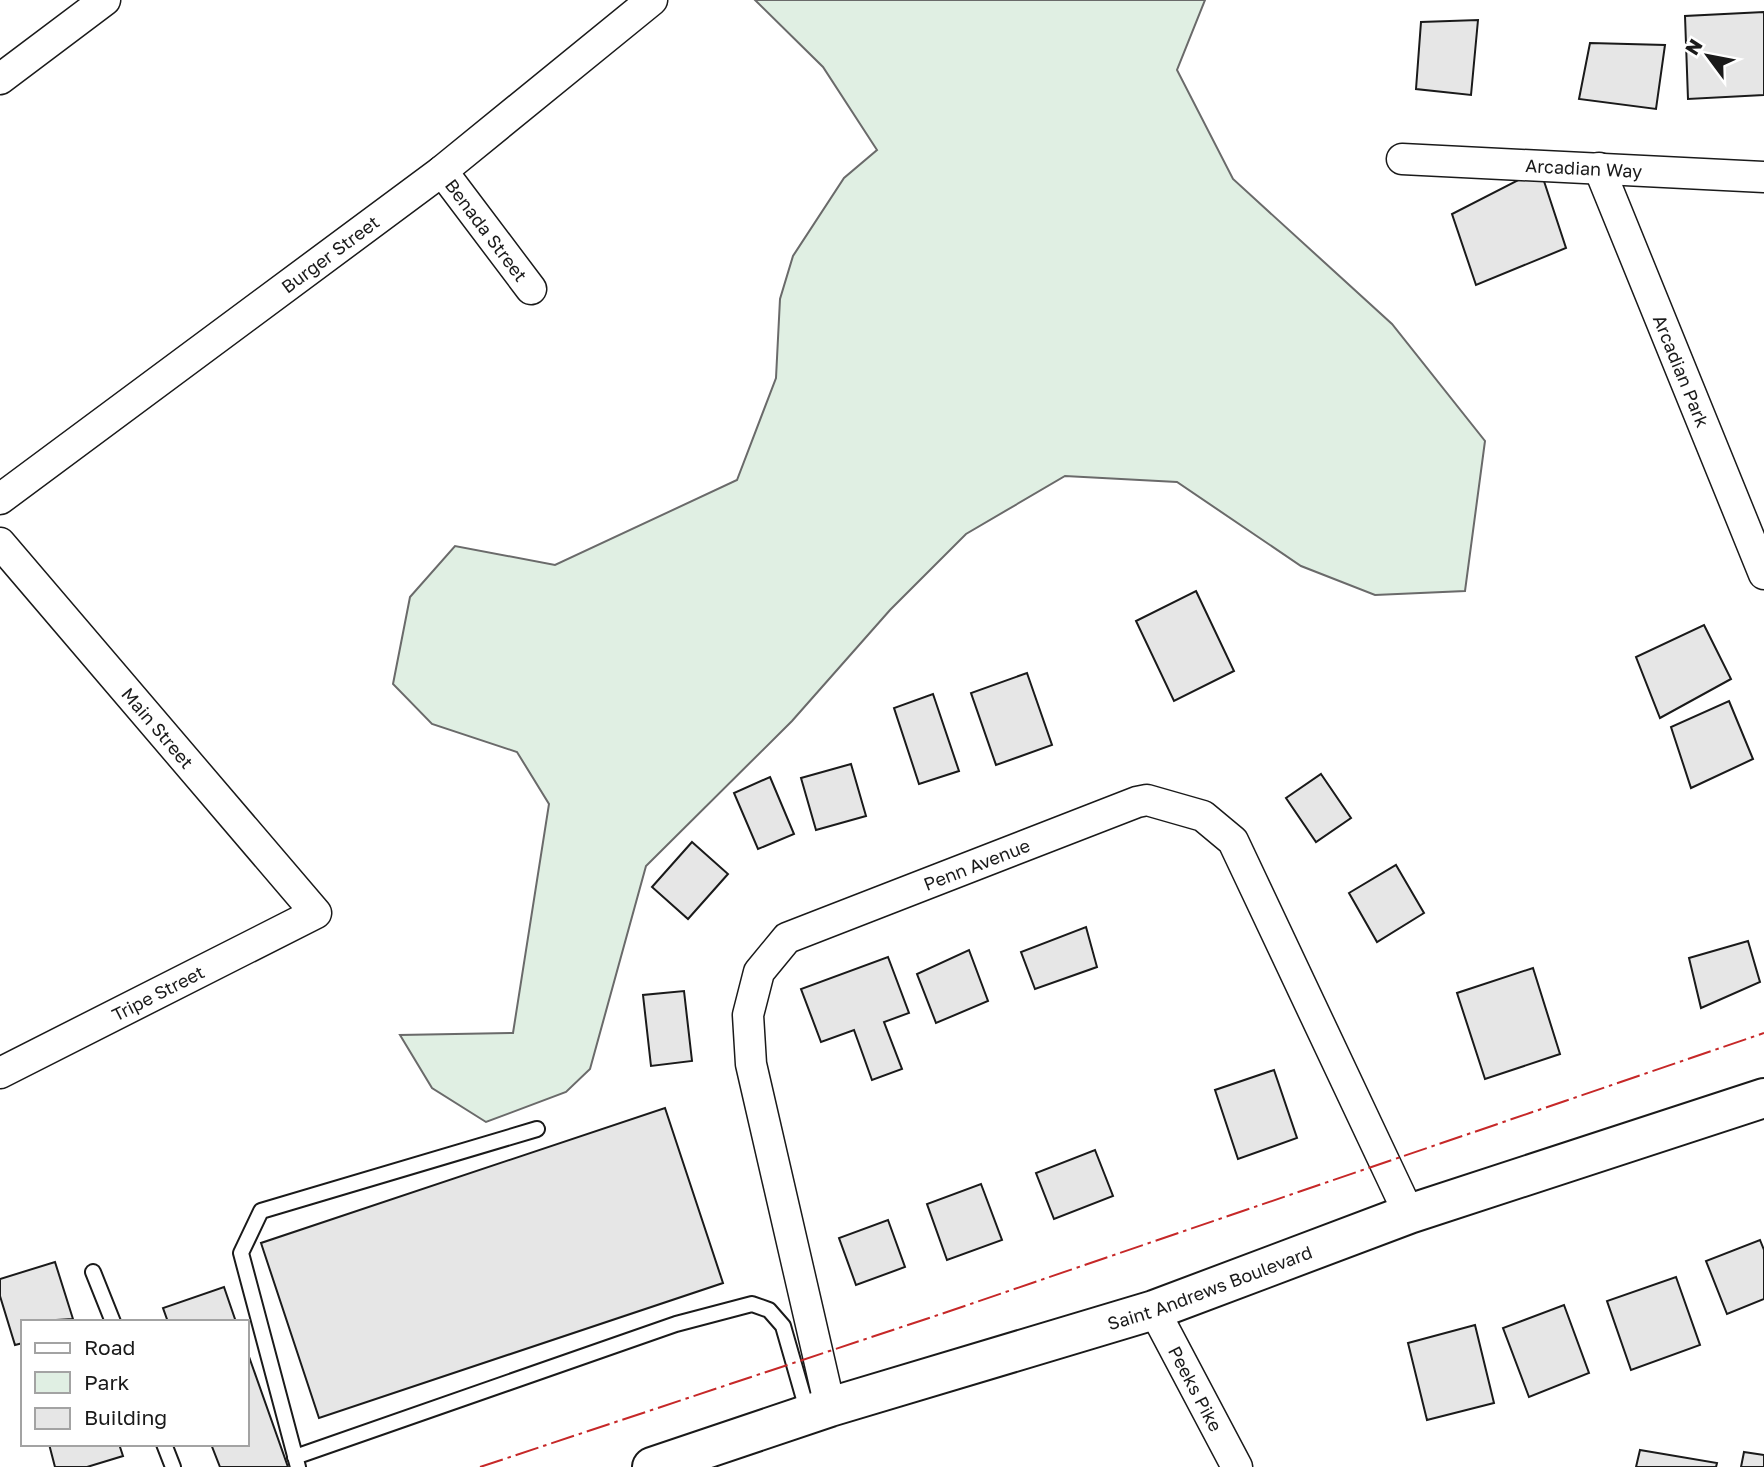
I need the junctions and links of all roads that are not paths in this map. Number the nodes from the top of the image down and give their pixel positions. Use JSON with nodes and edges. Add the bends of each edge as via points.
{"nodes":[{"id":1,"x":105,"y":0,"type":"edge"},
{"id":2,"x":652,"y":0,"type":"edge"},
{"id":3,"x":0,"y":79,"type":"edge"},
{"id":4,"x":1402,"y":159,"type":"dead end"},
{"id":5,"x":1599,"y":168,"type":"junction"},
{"id":6,"x":443,"y":171,"type":"junction"},
{"id":7,"x":1764,"y":177,"type":"edge"},
{"id":8,"x":531,"y":289,"type":"dead end"},
{"id":9,"x":0,"y":499,"type":"edge"},
{"id":10,"x":0,"y":542,"type":"edge"},
{"id":11,"x":1764,"y":573,"type":"edge"},
{"id":12,"x":316,"y":913,"type":"joint"},
{"id":13,"x":0,"y":1073,"type":"edge"},
{"id":14,"x":1764,"y":1098,"type":"edge"},
{"id":15,"x":537,"y":1129,"type":"dead end"},
{"id":16,"x":1409,"y":1214,"type":"junction"},
{"id":17,"x":93,"y":1272,"type":"dead end"},
{"id":18,"x":1154,"y":1310,"type":"junction"},
{"id":19,"x":112,"y":1320,"type":"edge"},
{"id":20,"x":819,"y":1410,"type":"junction"},
{"id":21,"x":165,"y":1446,"type":"edge"},
{"id":22,"x":296,"y":1462,"type":"edge"},
{"id":23,"x":173,"y":1467,"type":"edge"},
{"id":24,"x":652,"y":1467,"type":"edge"},
{"id":25,"x":1237,"y":1467,"type":"edge"}],
"edges":[{"from":1,"to":3,"type":"street"},
{"from":2,"to":6,"type":"street","name":"Burger Street"},
{"from":4,"to":5,"type":"street","name":"Arcadian Way"},
{"from":5,"to":7,"type":"street","name":"Arcadian Way"},
{"from":5,"to":11,"type":"street","name":"Arcadian Park"},
{"from":6,"to":8,"type":"street","name":"Benada Street"},
{"from":6,"to":9,"type":"street","name":"Burger Street"},
{"from":10,"to":12,"type":"street","name":"Main Street"},
{"from":12,"to":13,"type":"street","name":"Tripe Street"},
{"from":14,"to":16,"type":"main road","name":"Saint Andrews Boulevard"},
{"from":15,"to":22,"type":"lane","via":[[261,1210],[242,1253]]},
{"from":16,"to":18,"type":"main road","name":"Saint Andrews Boulevard"},
{"from":16,"to":20,"type":"street","name":"Penn Avenue","via":[[1233,841],[1203,816],[1147,800],[1137,802],[787,939],[759,972],[748,1015],[751,1063]]},
{"from":17,"to":19,"type":"lane"},
{"from":18,"to":20,"type":"main road","name":"Saint Andrews Boulevard"},
{"from":18,"to":25,"type":"street","name":"Peeks Pike"},
{"from":20,"to":22,"type":"lane","via":[[783,1326],[769,1310],[752,1304],[676,1324]]},
{"from":20,"to":24,"type":"main road","name":"Saint Andrews Boulevard"},
{"from":21,"to":23,"type":"lane"}]}
